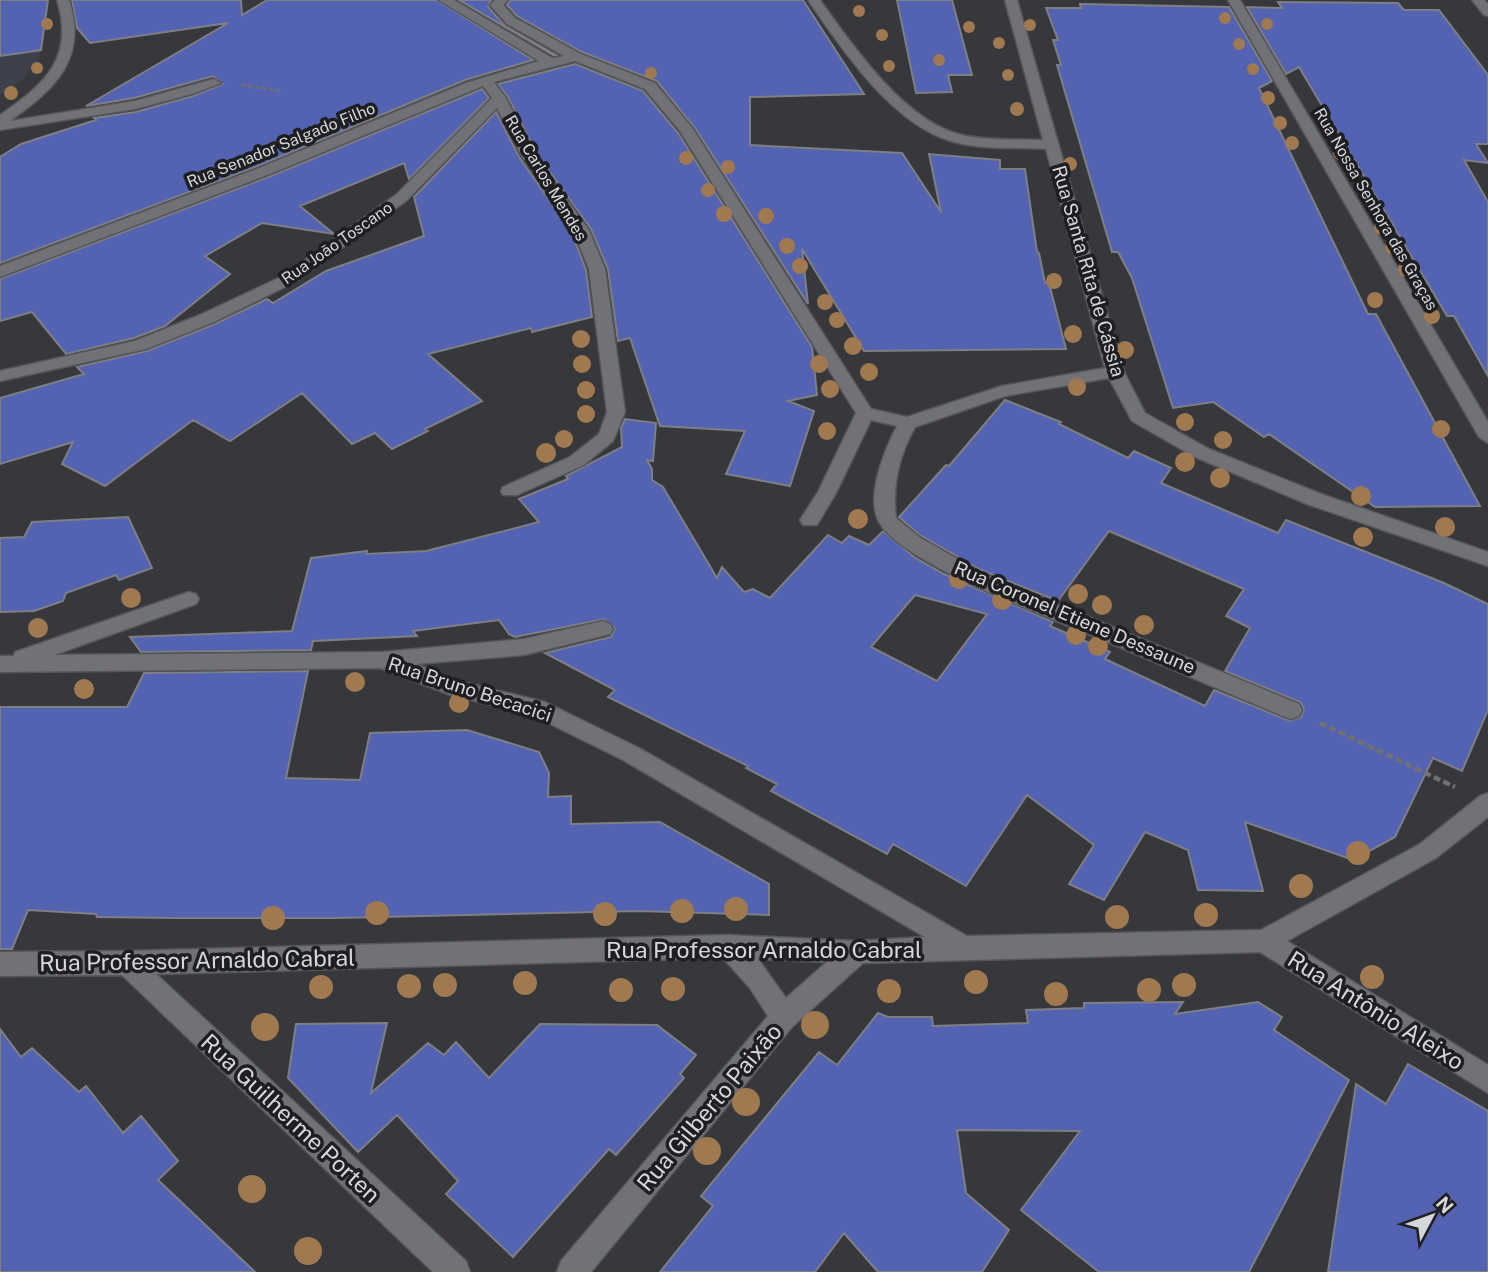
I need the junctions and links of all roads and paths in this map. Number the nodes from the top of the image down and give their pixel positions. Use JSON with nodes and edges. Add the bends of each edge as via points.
{"nodes":[{"id":1,"x":63,"y":0,"type":"edge"},
{"id":2,"x":445,"y":0,"type":"edge"},
{"id":3,"x":502,"y":0,"type":"edge"},
{"id":4,"x":814,"y":0,"type":"edge"},
{"id":5,"x":1010,"y":0,"type":"edge"},
{"id":6,"x":1234,"y":0,"type":"edge"},
{"id":7,"x":1478,"y":0,"type":"edge"},
{"id":8,"x":1488,"y":12,"type":"edge"},
{"id":9,"x":576,"y":57,"type":"junction"},
{"id":10,"x":550,"y":62,"type":"junction"},
{"id":11,"x":486,"y":81,"type":"junction"},
{"id":12,"x":214,"y":83,"type":"joint"},
{"id":13,"x":282,"y":91,"type":"dead end"},
{"id":14,"x":499,"y":98,"type":"junction"},
{"id":15,"x":0,"y":121,"type":"edge"},
{"id":16,"x":0,"y":127,"type":"edge"},
{"id":17,"x":1052,"y":145,"type":"junction"},
{"id":18,"x":0,"y":272,"type":"edge"},
{"id":19,"x":1115,"y":372,"type":"junction"},
{"id":20,"x":0,"y":376,"type":"edge"},
{"id":21,"x":865,"y":412,"type":"junction"},
{"id":22,"x":908,"y":423,"type":"junction"},
{"id":23,"x":1488,"y":436,"type":"edge"},
{"id":24,"x":510,"y":491,"type":"dead end"},
{"id":25,"x":810,"y":520,"type":"dead end"},
{"id":26,"x":1488,"y":559,"type":"edge"},
{"id":27,"x":189,"y":599,"type":"dead end"},
{"id":28,"x":603,"y":629,"type":"dead end"},
{"id":29,"x":382,"y":660,"type":"junction"},
{"id":30,"x":3,"y":664,"type":"edge"},
{"id":31,"x":1291,"y":710,"type":"joint"},
{"id":32,"x":1463,"y":791,"type":"dead end"},
{"id":33,"x":1488,"y":803,"type":"edge"},
{"id":34,"x":1264,"y":941,"type":"junction"},
{"id":35,"x":728,"y":946,"type":"junction"},
{"id":36,"x":964,"y":947,"type":"junction"},
{"id":37,"x":857,"y":952,"type":"junction"},
{"id":38,"x":0,"y":964,"type":"edge"},
{"id":39,"x":127,"y":964,"type":"junction"},
{"id":40,"x":783,"y":1018,"type":"junction"},
{"id":41,"x":1488,"y":1080,"type":"edge"},
{"id":42,"x":455,"y":1272,"type":"edge"},
{"id":43,"x":572,"y":1272,"type":"edge"}],
"edges":[{"from":1,"to":15,"type":"street","via":[[71,30],[66,59],[47,86]]},
{"from":2,"to":10,"type":"street"},
{"from":3,"to":9,"type":"street","via":[[496,5],[511,22]]},
{"from":4,"to":17,"type":"street","via":[[858,62],[929,128],[958,139]]},
{"from":5,"to":17,"type":"street","name":"Rua Santa Rita de Cássia"},
{"from":6,"to":23,"type":"street","name":"Rua Nossa Senhora das Graças"},
{"from":7,"to":8,"type":"street"},
{"from":9,"to":10,"type":"street","name":"Rua Senador Salgado Filho"},
{"from":9,"to":21,"type":"street","via":[[650,86],[686,129]]},
{"from":10,"to":11,"type":"street","name":"Rua Senador Salgado Filho"},
{"from":11,"to":14,"type":"street"},
{"from":11,"to":18,"type":"street","name":"Rua Senador Salgado Filho","via":[[219,190]]},
{"from":12,"to":13,"type":"path"},
{"from":12,"to":16,"type":"street","via":[[115,110]]},
{"from":14,"to":20,"type":"street","name":"Rua João Toscano","via":[[402,197],[289,279],[140,345]]},
{"from":14,"to":24,"type":"street","name":"Rua Carlos Mendes","via":[[528,155],[581,230],[597,269],[616,412],[607,437],[577,461]]},
{"from":17,"to":19,"type":"street","name":"Rua Santa Rita de Cássia"},
{"from":19,"to":22,"type":"street","via":[[1002,391]]},
{"from":19,"to":26,"type":"street","name":"Rua Santa Rita de Cássia","via":[[1138,417],[1202,453],[1314,499]]},
{"from":21,"to":22,"type":"street"},
{"from":21,"to":25,"type":"street"},
{"from":22,"to":31,"type":"street","name":"Rua Coronel Etiene Dessaune","via":[[891,453],[883,494],[887,520],[912,542],[973,577]]},
{"from":27,"to":30,"type":"street"},
{"from":28,"to":29,"type":"street","via":[[524,647]]},
{"from":29,"to":30,"type":"street","name":"Rua Bruno Becacici"},
{"from":29,"to":36,"type":"street","name":"Rua Bruno Becacici","via":[[451,687],[537,708],[631,754]]},
{"from":31,"to":32,"type":"path"},
{"from":33,"to":34,"type":"street","name":"Rua Professor Arnaldo Cabral","via":[[1428,851]]},
{"from":34,"to":36,"type":"street","name":"Rua Professor Arnaldo Cabral"},
{"from":34,"to":41,"type":"street","name":"Rua Antônio Aleixo"},
{"from":35,"to":37,"type":"street","name":"Rua Professor Arnaldo Cabral"},
{"from":35,"to":39,"type":"street","name":"Rua Professor Arnaldo Cabral"},
{"from":35,"to":40,"type":"street","via":[[765,986]]},
{"from":36,"to":37,"type":"street","name":"Rua Professor Arnaldo Cabral"},
{"from":37,"to":40,"type":"street","name":"Rua Gilberto Paixão"},
{"from":38,"to":39,"type":"street","name":"Rua Professor Arnaldo Cabral"},
{"from":39,"to":42,"type":"street","name":"Rua Guilherme Porten"},
{"from":40,"to":43,"type":"street","name":"Rua Gilberto Paixão"}]}
